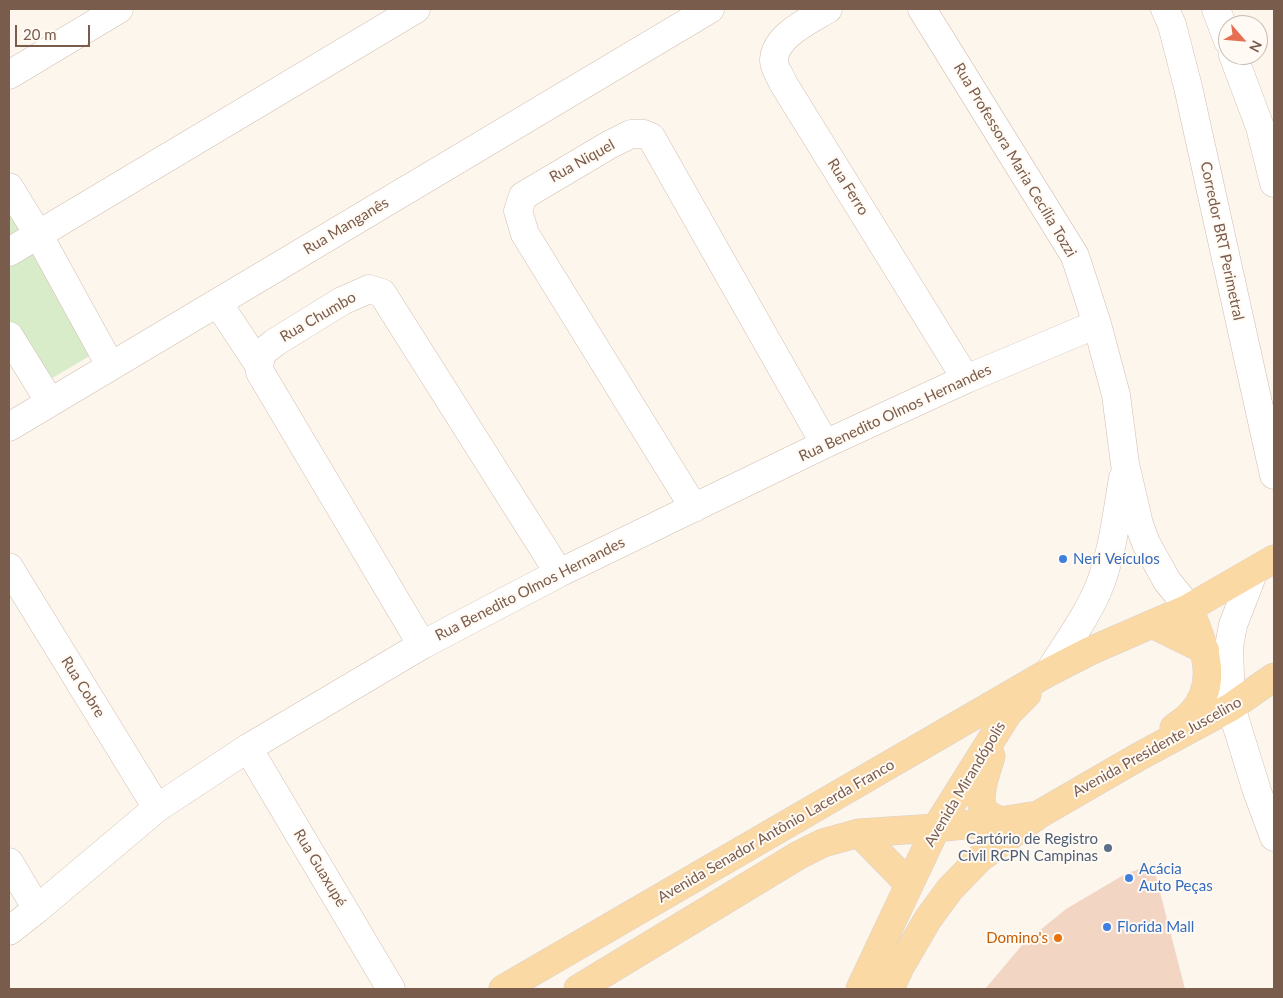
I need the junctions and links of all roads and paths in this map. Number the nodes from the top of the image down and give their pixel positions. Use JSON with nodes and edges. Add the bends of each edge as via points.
{"nodes":[{"id":1,"x":119,"y":9,"type":"edge"},
{"id":2,"x":416,"y":9,"type":"edge"},
{"id":3,"x":710,"y":9,"type":"edge"},
{"id":4,"x":828,"y":9,"type":"edge"},
{"id":5,"x":922,"y":9,"type":"edge"},
{"id":6,"x":1165,"y":9,"type":"edge"},
{"id":7,"x":1237,"y":65,"type":"edge"},
{"id":8,"x":9,"y":75,"type":"edge"},
{"id":9,"x":1274,"y":183,"type":"edge"},
{"id":10,"x":9,"y":187,"type":"edge"},
{"id":11,"x":38,"y":234,"type":"junction"},
{"id":12,"x":9,"y":252,"type":"edge"},
{"id":13,"x":218,"y":303,"type":"junction"},
{"id":14,"x":1097,"y":324,"type":"junction"},
{"id":15,"x":9,"y":336,"type":"edge"},
{"id":16,"x":110,"y":365,"type":"junction"},
{"id":17,"x":259,"y":366,"type":"junction"},
{"id":18,"x":966,"y":379,"type":"junction"},
{"id":19,"x":50,"y":402,"type":"junction"},
{"id":20,"x":9,"y":427,"type":"edge"},
{"id":21,"x":825,"y":444,"type":"junction"},
{"id":22,"x":1125,"y":464,"type":"junction"},
{"id":23,"x":1274,"y":475,"type":"edge"},
{"id":24,"x":694,"y":508,"type":"junction"},
{"id":25,"x":1267,"y":563,"type":"edge"},
{"id":26,"x":9,"y":567,"type":"edge"},
{"id":27,"x":559,"y":573,"type":"junction"},
{"id":28,"x":1189,"y":608,"type":"junction"},
{"id":29,"x":1152,"y":624,"type":"junction"},
{"id":30,"x":422,"y":645,"type":"junction"},
{"id":31,"x":1205,"y":650,"type":"junction"},
{"id":32,"x":1049,"y":672,"type":"junction"},
{"id":33,"x":1274,"y":676,"type":"edge"},
{"id":34,"x":1232,"y":707,"type":"junction"},
{"id":35,"x":1008,"y":713,"type":"junction"},
{"id":36,"x":248,"y":748,"type":"junction"},
{"id":37,"x":1140,"y":756,"type":"junction"},
{"id":38,"x":157,"y":808,"type":"junction"},
{"id":39,"x":1038,"y":814,"type":"junction"},
{"id":40,"x":1002,"y":821,"type":"junction"},
{"id":41,"x":936,"y":828,"type":"junction"},
{"id":42,"x":859,"y":833,"type":"junction"},
{"id":43,"x":1274,"y":837,"type":"edge"},
{"id":44,"x":9,"y":862,"type":"edge"},
{"id":45,"x":910,"y":884,"type":"junction"},
{"id":46,"x":37,"y":909,"type":"junction"},
{"id":47,"x":9,"y":930,"type":"edge"},
{"id":48,"x":391,"y":989,"type":"edge"},
{"id":49,"x":503,"y":989,"type":"edge"},
{"id":50,"x":578,"y":989,"type":"edge"},
{"id":51,"x":860,"y":989,"type":"edge"},
{"id":52,"x":890,"y":989,"type":"edge"}],
"edges":[{"from":1,"to":8,"type":"street"},
{"from":2,"to":11,"type":"street"},
{"from":3,"to":13,"type":"street","name":"Rua Manganês"},
{"from":4,"to":18,"type":"street","name":"Rua Ferro","via":[[796,28],[778,46],[774,62],[783,83]]},
{"from":5,"to":14,"type":"street","name":"Rua Professora Maria Cecília Tozzi","via":[[1075,256]]},
{"from":6,"to":23,"type":"street","name":"Corredor BRT Perimetral","via":[[1188,87]]},
{"from":7,"to":9,"type":"street","via":[[1260,127]]},
{"from":10,"to":11,"type":"street"},
{"from":11,"to":12,"type":"street"},
{"from":11,"to":16,"type":"street"},
{"from":13,"to":16,"type":"street","name":"Rua Manganês"},
{"from":13,"to":17,"type":"street"},
{"from":14,"to":18,"type":"street","name":"Rua Benedito Olmos Hernandes"},
{"from":14,"to":22,"type":"street","name":"Rua Professora Maria Cecília Tozzi","via":[[1116,395]]},
{"from":15,"to":19,"type":"street"},
{"from":16,"to":19,"type":"street","name":"Rua Manganês"},
{"from":17,"to":27,"type":"street","name":"Rua Chumbo","via":[[262,353],[274,343],[342,301],[369,289],[382,294]]},
{"from":17,"to":30,"type":"street"},
{"from":18,"to":21,"type":"street","name":"Rua Benedito Olmos Hernandes"},
{"from":19,"to":20,"type":"street","name":"Rua Manganês"},
{"from":21,"to":24,"type":"street","name":"Rua Benedito Olmos Hernandes"},
{"from":21,"to":24,"type":"street","name":"Rua Niquel","via":[[651,138],[644,134],[631,134],[523,196],[518,211],[525,234]]},
{"from":22,"to":28,"type":"street","name":"Rua Professora Maria Cecília Tozzi","via":[[1146,543],[1167,581]]},
{"from":22,"to":32,"type":"street","name":"Rua Professora Maria Cecília Tozzi","via":[[1110,552],[1100,584]]},
{"from":24,"to":27,"type":"street","name":"Rua Benedito Olmos Hernandes"},
{"from":25,"to":28,"type":"main road"},
{"from":25,"to":34,"type":"street","via":[[1233,625],[1229,647]]},
{"from":26,"to":38,"type":"street","name":"Rua Cobre"},
{"from":27,"to":30,"type":"street","name":"Rua Benedito Olmos Hernandes"},
{"from":28,"to":29,"type":"main road"},
{"from":28,"to":31,"type":"main road"},
{"from":29,"to":31,"type":"main road"},
{"from":29,"to":32,"type":"main road"},
{"from":30,"to":36,"type":"street","name":"Rua Benedito Olmos Hernandes"},
{"from":31,"to":37,"type":"main road","via":[[1208,680],[1203,697],[1192,713]]},
{"from":32,"to":35,"type":"main road","name":"Avenida Mirandópolis"},
{"from":32,"to":49,"type":"main road","name":"Avenida Senador Antônio Lacerda Franco"},
{"from":33,"to":34,"type":"main road","name":"Avenida Presidente Juscelino"},
{"from":34,"to":37,"type":"main road","name":"Avenida Presidente Juscelino"},
{"from":34,"to":43,"type":"street"},
{"from":35,"to":40,"type":"main road","via":[[983,782],[982,799],[988,814]]},
{"from":35,"to":41,"type":"main road","name":"Avenida Mirandópolis"},
{"from":36,"to":38,"type":"street","name":"Rua Benedito Olmos Hernandes"},
{"from":36,"to":48,"type":"street","name":"Rua Guaxupé"},
{"from":37,"to":39,"type":"main road","name":"Avenida Presidente Juscelino"},
{"from":38,"to":46,"type":"street","name":"Rua Benedito Olmos Hernandes"},
{"from":39,"to":40,"type":"main road"},
{"from":39,"to":52,"type":"main road","via":[[980,858],[950,889],[914,942]]},
{"from":40,"to":41,"type":"main road"},
{"from":41,"to":42,"type":"main road"},
{"from":41,"to":45,"type":"main road","name":"Avenida Mirandópolis"},
{"from":42,"to":45,"type":"main road"},
{"from":42,"to":50,"type":"main road","via":[[823,843],[799,855]]},
{"from":44,"to":46,"type":"street"},
{"from":45,"to":51,"type":"main road","name":"Avenida Mirandópolis"},
{"from":46,"to":47,"type":"street","name":"Rua Benedito Olmos Hernandes"}]}
